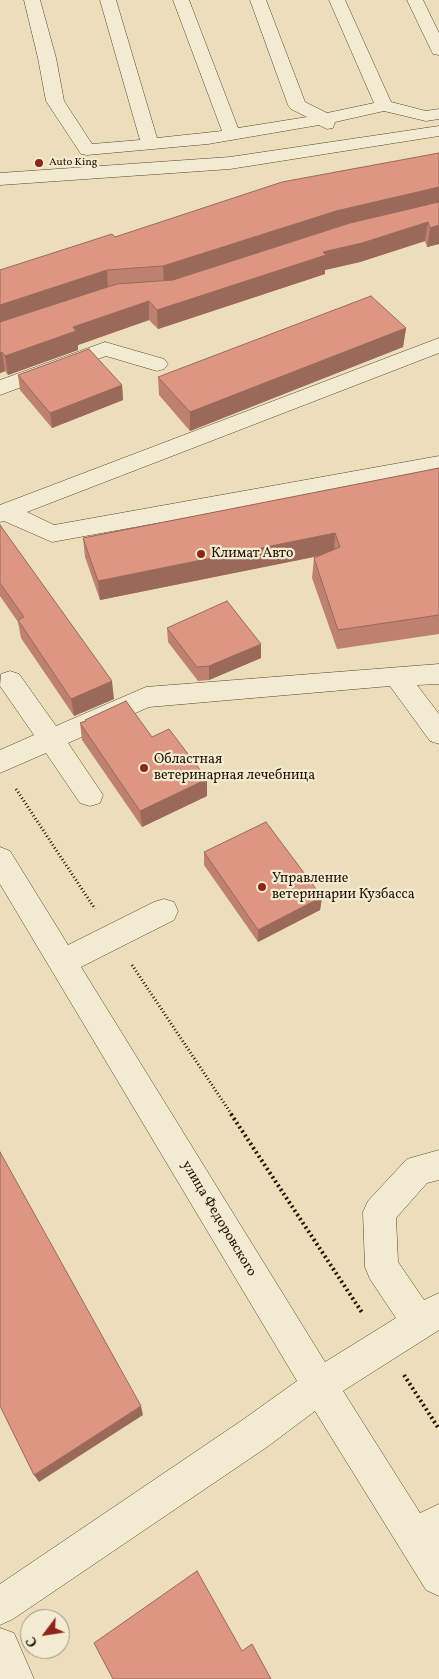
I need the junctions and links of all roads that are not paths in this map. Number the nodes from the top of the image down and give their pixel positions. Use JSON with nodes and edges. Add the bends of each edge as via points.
{"nodes":[{"id":1,"x":32,"y":0,"type":"edge"},
{"id":2,"x":108,"y":0,"type":"edge"},
{"id":3,"x":181,"y":0,"type":"edge"},
{"id":4,"x":258,"y":0,"type":"edge"},
{"id":5,"x":337,"y":0,"type":"edge"},
{"id":6,"x":415,"y":0,"type":"edge"},
{"id":7,"x":439,"y":50,"type":"edge"},
{"id":8,"x":384,"y":106,"type":"junction"},
{"id":9,"x":439,"y":114,"type":"edge"},
{"id":10,"x":325,"y":119,"type":"junction"},
{"id":11,"x":439,"y":131,"type":"edge"},
{"id":12,"x":232,"y":135,"type":"junction"},
{"id":13,"x":150,"y":144,"type":"junction"},
{"id":14,"x":334,"y":147,"type":"junction"},
{"id":15,"x":0,"y":179,"type":"edge"},
{"id":16,"x":439,"y":346,"type":"edge"},
{"id":17,"x":157,"y":364,"type":"dead end"},
{"id":18,"x":0,"y":388,"type":"edge"},
{"id":19,"x":439,"y":464,"type":"edge"},
{"id":20,"x":3,"y":513,"type":"edge"},
{"id":21,"x":439,"y":674,"type":"edge"},
{"id":22,"x":396,"y":676,"type":"junction"},
{"id":23,"x":10,"y":681,"type":"dead end"},
{"id":24,"x":439,"y":734,"type":"edge"},
{"id":25,"x":50,"y":740,"type":"junction"},
{"id":26,"x":0,"y":762,"type":"edge"},
{"id":27,"x":90,"y":795,"type":"dead end"},
{"id":28,"x":0,"y":859,"type":"edge"},
{"id":29,"x":164,"y":911,"type":"dead end"},
{"id":30,"x":62,"y":962,"type":"junction"},
{"id":31,"x":439,"y":1166,"type":"edge"},
{"id":32,"x":429,"y":1317,"type":"edge"},
{"id":33,"x":320,"y":1386,"type":"junction"},
{"id":34,"x":427,"y":1530,"type":"edge"},
{"id":35,"x":439,"y":1577,"type":"edge"},
{"id":36,"x":0,"y":1606,"type":"edge"},
{"id":37,"x":0,"y":1647,"type":"edge"},
{"id":38,"x":15,"y":1679,"type":"edge"}],
"edges":[{"from":1,"to":13,"type":"street","via":[[55,100],[87,150]]},
{"from":2,"to":13,"type":"street"},
{"from":3,"to":12,"type":"street"},
{"from":4,"to":10,"type":"street","via":[[298,105]]},
{"from":5,"to":8,"type":"street"},
{"from":6,"to":7,"type":"street"},
{"from":8,"to":9,"type":"street","via":[[426,116]]},
{"from":8,"to":10,"type":"street"},
{"from":10,"to":12,"type":"street"},
{"from":10,"to":14,"type":"street"},
{"from":11,"to":14,"type":"street"},
{"from":12,"to":13,"type":"street"},
{"from":14,"to":15,"type":"street","via":[[230,163]]},
{"from":16,"to":20,"type":"street"},
{"from":17,"to":18,"type":"street","via":[[105,349]]},
{"from":19,"to":20,"type":"street","via":[[52,534]]},
{"from":21,"to":22,"type":"street"},
{"from":22,"to":24,"type":"street"},
{"from":22,"to":25,"type":"street","via":[[146,697]]},
{"from":23,"to":25,"type":"street"},
{"from":25,"to":26,"type":"street"},
{"from":25,"to":27,"type":"street"},
{"from":28,"to":30,"type":"street","name":"улица Федоровского"},
{"from":29,"to":30,"type":"street"},
{"from":30,"to":33,"type":"street","name":"улица Федоровского"},
{"from":31,"to":32,"type":"street","via":[[418,1170],[379,1212],[382,1267]]},
{"from":32,"to":33,"type":"street"},
{"from":33,"to":34,"type":"street","name":"улица Федоровского"},
{"from":33,"to":36,"type":"street"},
{"from":34,"to":35,"type":"street","name":"улица Федоровского"},
{"from":37,"to":38,"type":"street"}]}
